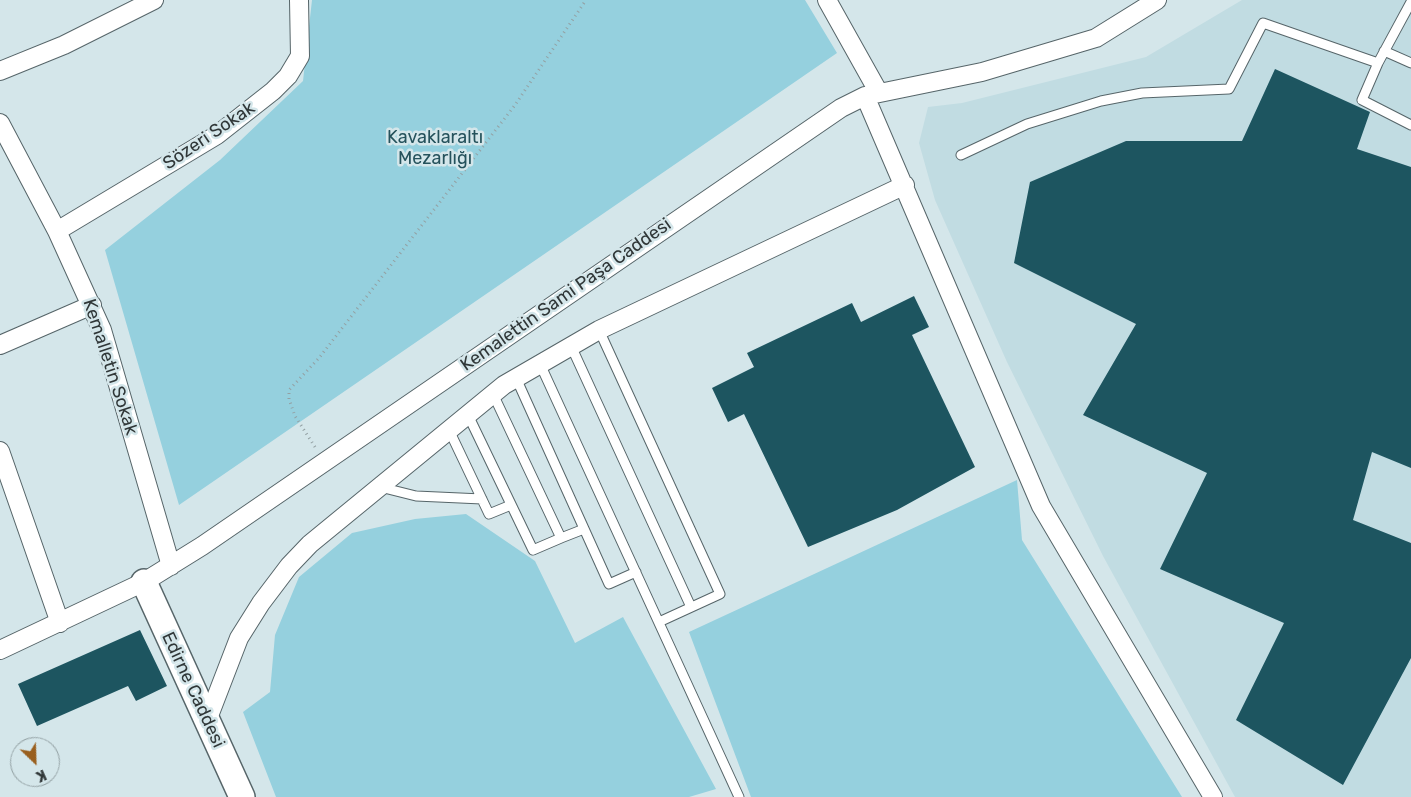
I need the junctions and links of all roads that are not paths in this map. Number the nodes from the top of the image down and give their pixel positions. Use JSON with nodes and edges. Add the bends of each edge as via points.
{"nodes":[{"id":1,"x":154,"y":0,"type":"edge"},
{"id":2,"x":299,"y":0,"type":"edge"},
{"id":3,"x":828,"y":0,"type":"edge"},
{"id":4,"x":1157,"y":0,"type":"edge"},
{"id":5,"x":1410,"y":6,"type":"edge"},
{"id":6,"x":1384,"y":51,"type":"junction"},
{"id":7,"x":1378,"y":63,"type":"junction"},
{"id":8,"x":1411,"y":63,"type":"edge"},
{"id":9,"x":0,"y":71,"type":"edge"},
{"id":10,"x":872,"y":95,"type":"junction"},
{"id":11,"x":0,"y":123,"type":"edge"},
{"id":12,"x":1411,"y":125,"type":"edge"},
{"id":13,"x":961,"y":155,"type":"dead end"},
{"id":14,"x":905,"y":185,"type":"junction"},
{"id":15,"x":57,"y":231,"type":"junction"},
{"id":16,"x":92,"y":305,"type":"junction"},
{"id":17,"x":599,"y":330,"type":"junction"},
{"id":18,"x":0,"y":345,"type":"edge"},
{"id":19,"x":571,"y":346,"type":"junction"},
{"id":20,"x":540,"y":364,"type":"junction"},
{"id":21,"x":516,"y":378,"type":"junction"},
{"id":22,"x":493,"y":394,"type":"junction"},
{"id":23,"x":468,"y":415,"type":"junction"},
{"id":24,"x":449,"y":430,"type":"junction"},
{"id":25,"x":0,"y":451,"type":"edge"},
{"id":26,"x":380,"y":487,"type":"junction"},
{"id":27,"x":482,"y":499,"type":"junction"},
{"id":28,"x":511,"y":505,"type":"junction"},
{"id":29,"x":584,"y":529,"type":"junction"},
{"id":30,"x":561,"y":538,"type":"junction"},
{"id":31,"x":171,"y":566,"type":"junction"},
{"id":32,"x":636,"y":572,"type":"junction"},
{"id":33,"x":144,"y":582,"type":"junction"},
{"id":34,"x":691,"y":607,"type":"junction"},
{"id":35,"x":659,"y":622,"type":"junction"},
{"id":36,"x":60,"y":623,"type":"junction"},
{"id":37,"x":0,"y":650,"type":"edge"},
{"id":38,"x":206,"y":721,"type":"junction"},
{"id":39,"x":242,"y":797,"type":"edge"},
{"id":40,"x":739,"y":797,"type":"edge"},
{"id":41,"x":1213,"y":797,"type":"edge"}],
"edges":[{"from":1,"to":9,"type":"street","via":[[64,45]]},
{"from":2,"to":15,"type":"street","name":"Sözeri Sokak","via":[[300,56],[288,76],[273,91],[218,135]]},
{"from":3,"to":10,"type":"street"},
{"from":4,"to":10,"type":"street","name":"Kemalettin Sami Paşa Caddesi","via":[[1096,38],[982,72]]},
{"from":5,"to":6,"type":"lane"},
{"from":6,"to":7,"type":"lane"},
{"from":6,"to":8,"type":"lane"},
{"from":7,"to":12,"type":"lane","via":[[1362,100]]},
{"from":7,"to":13,"type":"lane","via":[[1262,23],[1230,89],[1142,93],[1101,101],[1026,124]]},
{"from":10,"to":14,"type":"street"},
{"from":10,"to":31,"type":"street","name":"Kemalettin Sami Paşa Caddesi","via":[[841,108],[757,164]]},
{"from":11,"to":15,"type":"street","name":"Kemalletin Sokak"},
{"from":14,"to":17,"type":"street"},
{"from":14,"to":41,"type":"street","via":[[1041,506]]},
{"from":15,"to":16,"type":"street","name":"Kemalletin Sokak"},
{"from":16,"to":18,"type":"street"},
{"from":16,"to":31,"type":"street","name":"Kemalletin Sokak"},
{"from":17,"to":19,"type":"street"},
{"from":17,"to":34,"type":"lane","via":[[720,594]]},
{"from":19,"to":20,"type":"street"},
{"from":19,"to":34,"type":"lane"},
{"from":20,"to":21,"type":"street"},
{"from":20,"to":32,"type":"lane"},
{"from":21,"to":22,"type":"street"},
{"from":21,"to":29,"type":"lane"},
{"from":22,"to":23,"type":"street"},
{"from":22,"to":30,"type":"lane"},
{"from":23,"to":24,"type":"street"},
{"from":23,"to":28,"type":"lane"},
{"from":24,"to":26,"type":"street"},
{"from":24,"to":27,"type":"lane"},
{"from":25,"to":36,"type":"street"},
{"from":26,"to":27,"type":"lane","via":[[416,496]]},
{"from":26,"to":38,"type":"street","via":[[310,544],[261,603],[239,638]]},
{"from":27,"to":28,"type":"lane","via":[[490,514]]},
{"from":28,"to":30,"type":"lane","via":[[533,550]]},
{"from":29,"to":30,"type":"lane"},
{"from":29,"to":32,"type":"lane","via":[[609,584]]},
{"from":31,"to":33,"type":"street","name":"Kemalettin Sami Paşa Caddesi"},
{"from":32,"to":35,"type":"lane"},
{"from":33,"to":36,"type":"street","name":"Kemalettin Sami Paşa Caddesi"},
{"from":33,"to":38,"type":"street","name":"Edirne Caddesi"},
{"from":34,"to":35,"type":"lane"},
{"from":35,"to":40,"type":"lane"},
{"from":36,"to":37,"type":"street","name":"Kemalettin Sami Paşa Caddesi"},
{"from":38,"to":39,"type":"street","name":"Edirne Caddesi"}]}
